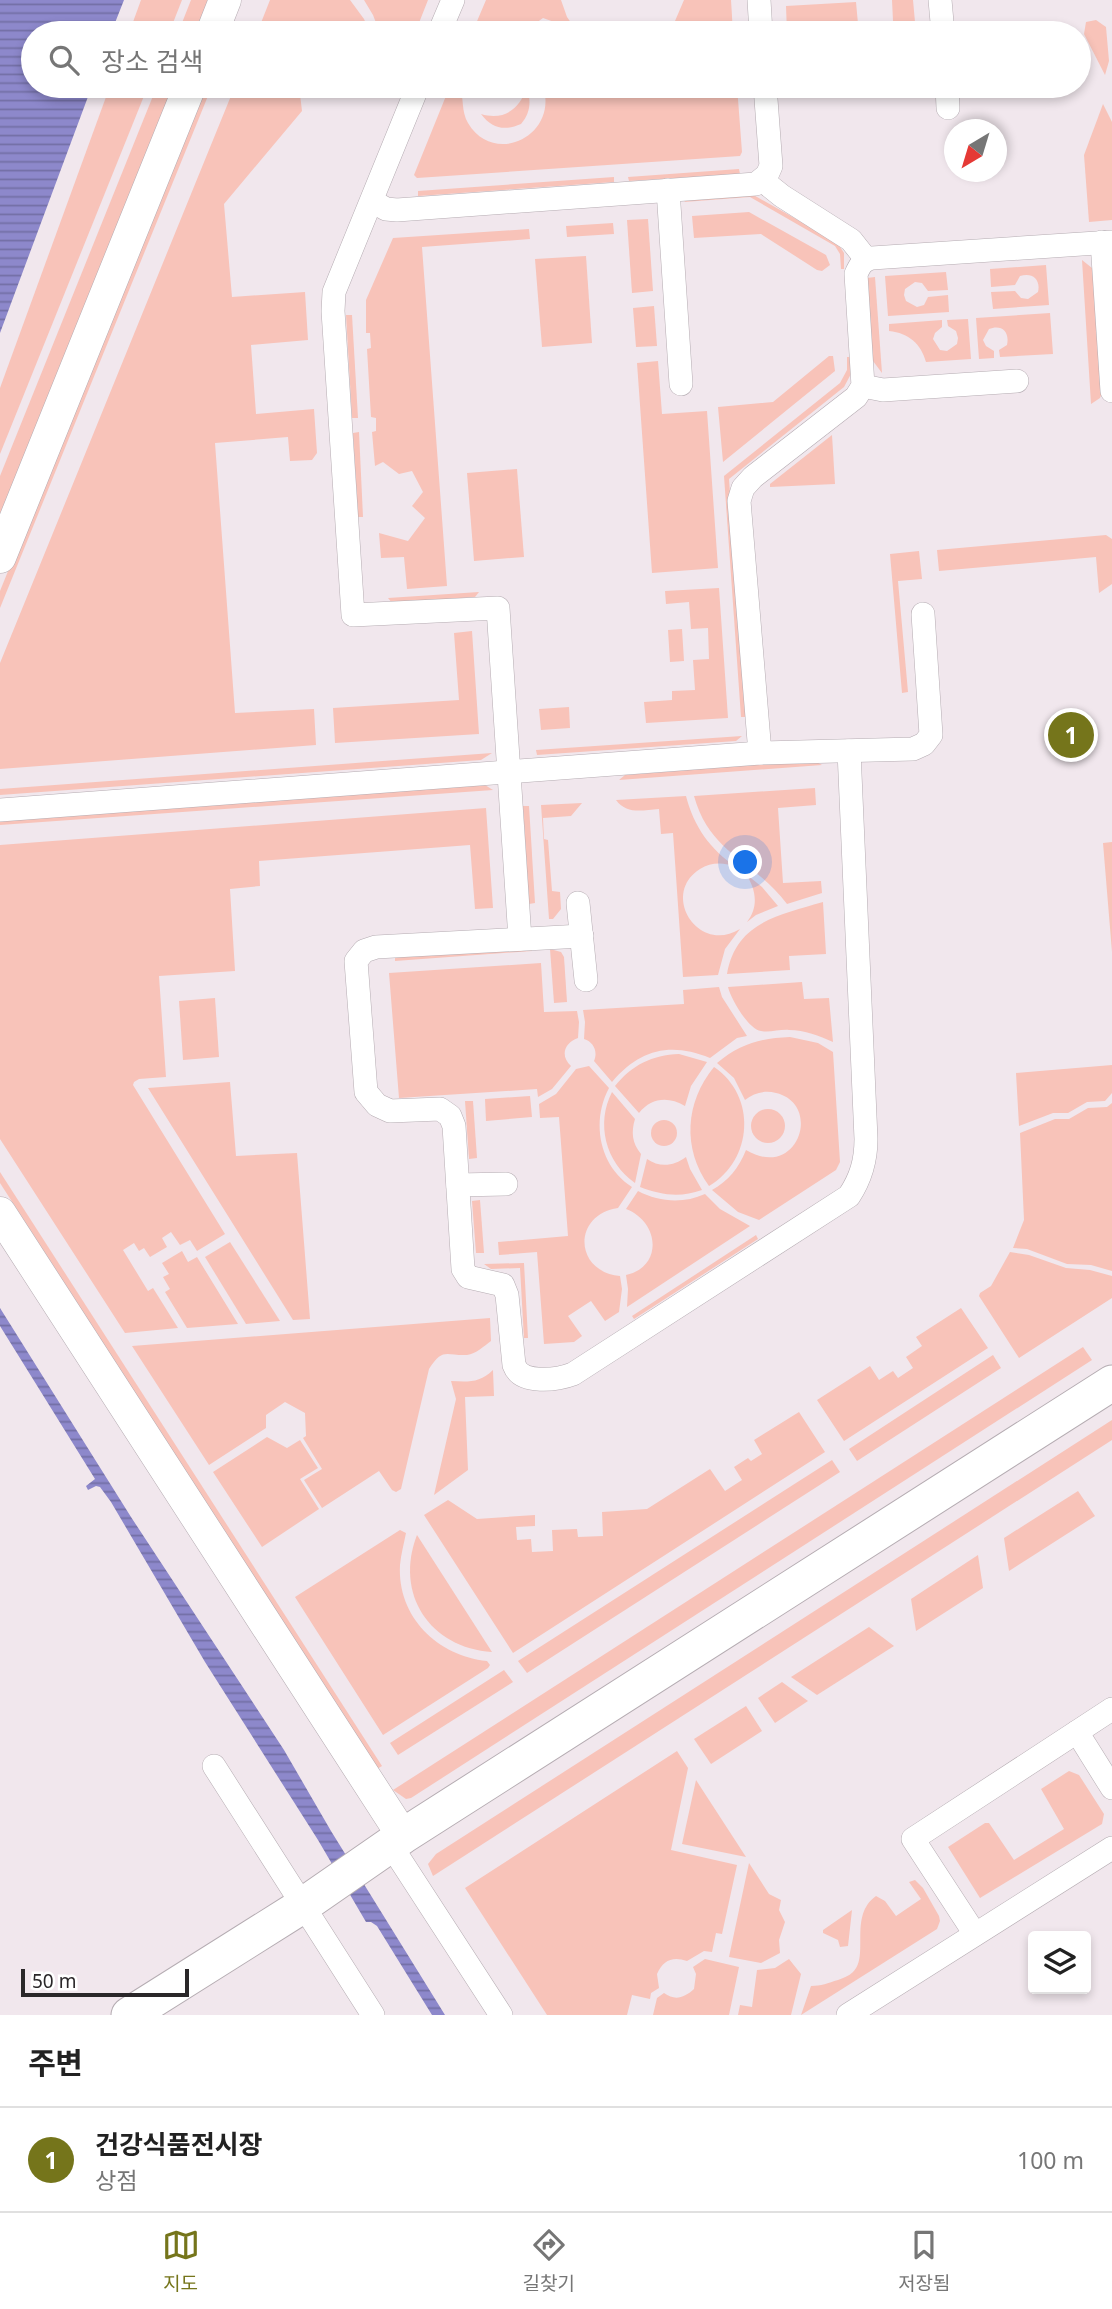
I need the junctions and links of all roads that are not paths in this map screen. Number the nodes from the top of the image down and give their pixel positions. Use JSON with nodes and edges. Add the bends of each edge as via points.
{"nodes":[{"id":1,"x":225,"y":0,"type":"edge"},
{"id":2,"x":453,"y":0,"type":"edge"},
{"id":3,"x":759,"y":0,"type":"edge"},
{"id":4,"x":940,"y":0,"type":"edge"},
{"id":5,"x":217,"y":21,"type":"edge"},
{"id":6,"x":444,"y":21,"type":"edge"},
{"id":7,"x":760,"y":21,"type":"edge"},
{"id":8,"x":942,"y":21,"type":"edge"},
{"id":9,"x":186,"y":98,"type":"edge"},
{"id":10,"x":413,"y":98,"type":"edge"},
{"id":11,"x":766,"y":98,"type":"edge"},
{"id":12,"x":762,"y":180,"type":"junction"},
{"id":13,"x":668,"y":190,"type":"junction"},
{"id":14,"x":372,"y":201,"type":"junction"},
{"id":15,"x":1107,"y":242,"type":"edge"},
{"id":16,"x":866,"y":259,"type":"junction"},
{"id":17,"x":1017,"y":381,"type":"dead end"},
{"id":18,"x":681,"y":384,"type":"dead end"},
{"id":19,"x":863,"y":386,"type":"junction"},
{"id":20,"x":1112,"y":391,"type":"edge"},
{"id":21,"x":0,"y":557,"type":"edge"},
{"id":22,"x":923,"y":614,"type":"dead end"},
{"id":23,"x":849,"y":751,"type":"junction"},
{"id":24,"x":760,"y":753,"type":"junction"},
{"id":25,"x":509,"y":772,"type":"junction"},
{"id":26,"x":0,"y":810,"type":"edge"},
{"id":27,"x":578,"y":903,"type":"dead end"},
{"id":28,"x":582,"y":936,"type":"junction"},
{"id":29,"x":520,"y":939,"type":"junction"},
{"id":30,"x":586,"y":980,"type":"dead end"},
{"id":31,"x":506,"y":1184,"type":"dead end"},
{"id":32,"x":458,"y":1185,"type":"junction"},
{"id":33,"x":0,"y":1213,"type":"edge"},
{"id":34,"x":1112,"y":1383,"type":"edge"},
{"id":35,"x":1112,"y":1709,"type":"edge"},
{"id":36,"x":1077,"y":1732,"type":"junction"},
{"id":37,"x":214,"y":1766,"type":"dead end"},
{"id":38,"x":1112,"y":1788,"type":"edge"},
{"id":39,"x":397,"y":1840,"type":"junction"},
{"id":40,"x":1112,"y":1848,"type":"edge"},
{"id":41,"x":302,"y":1906,"type":"junction"},
{"id":42,"x":975,"y":1934,"type":"junction"},
{"id":43,"x":128,"y":2015,"type":"edge"},
{"id":44,"x":373,"y":2015,"type":"edge"},
{"id":45,"x":501,"y":2015,"type":"edge"},
{"id":46,"x":848,"y":2015,"type":"edge"}],
"edges":[{"from":1,"to":5,"type":"street"},
{"from":2,"to":6,"type":"street"},
{"from":3,"to":7,"type":"street"},
{"from":4,"to":8,"type":"street"},
{"from":9,"to":21,"type":"street"},
{"from":10,"to":14,"type":"street"},
{"from":11,"to":12,"type":"street","via":[[771,166]]},
{"from":12,"to":13,"type":"street"},
{"from":12,"to":16,"type":"street","via":[[851,240]]},
{"from":13,"to":14,"type":"street","via":[[397,210]]},
{"from":13,"to":18,"type":"street"},
{"from":14,"to":25,"type":"street","via":[[334,292],[333,311],[354,615],[498,608]]},
{"from":15,"to":16,"type":"street"},
{"from":15,"to":20,"type":"street"},
{"from":16,"to":19,"type":"street","via":[[856,274]]},
{"from":17,"to":19,"type":"street","via":[[883,390]]},
{"from":19,"to":24,"type":"street","via":[[856,397],[752,477],[739,501]]},
{"from":22,"to":23,"type":"street","via":[[931,735],[914,749]]},
{"from":23,"to":24,"type":"street"},
{"from":23,"to":32,"type":"street","via":[[866,1139],[859,1182],[849,1196],[573,1374],[548,1379],[516,1371],[503,1285],[468,1277],[463,1269]]},
{"from":24,"to":25,"type":"street"},
{"from":25,"to":26,"type":"street"},
{"from":25,"to":29,"type":"street"},
{"from":27,"to":28,"type":"street"},
{"from":28,"to":29,"type":"street"},
{"from":28,"to":30,"type":"street"},
{"from":29,"to":32,"type":"street","via":[[376,947],[364,951],[356,961],[366,1092],[390,1111],[440,1109],[450,1116]]},
{"from":31,"to":32,"type":"street"},
{"from":33,"to":39,"type":"street"},
{"from":34,"to":39,"type":"main road"},
{"from":35,"to":36,"type":"street"},
{"from":36,"to":38,"type":"street"},
{"from":36,"to":42,"type":"street","via":[[912,1839]]},
{"from":37,"to":41,"type":"street"},
{"from":39,"to":41,"type":"main road"},
{"from":39,"to":45,"type":"street"},
{"from":40,"to":42,"type":"street"},
{"from":41,"to":43,"type":"main road"},
{"from":41,"to":44,"type":"street"},
{"from":42,"to":46,"type":"street"}]}
